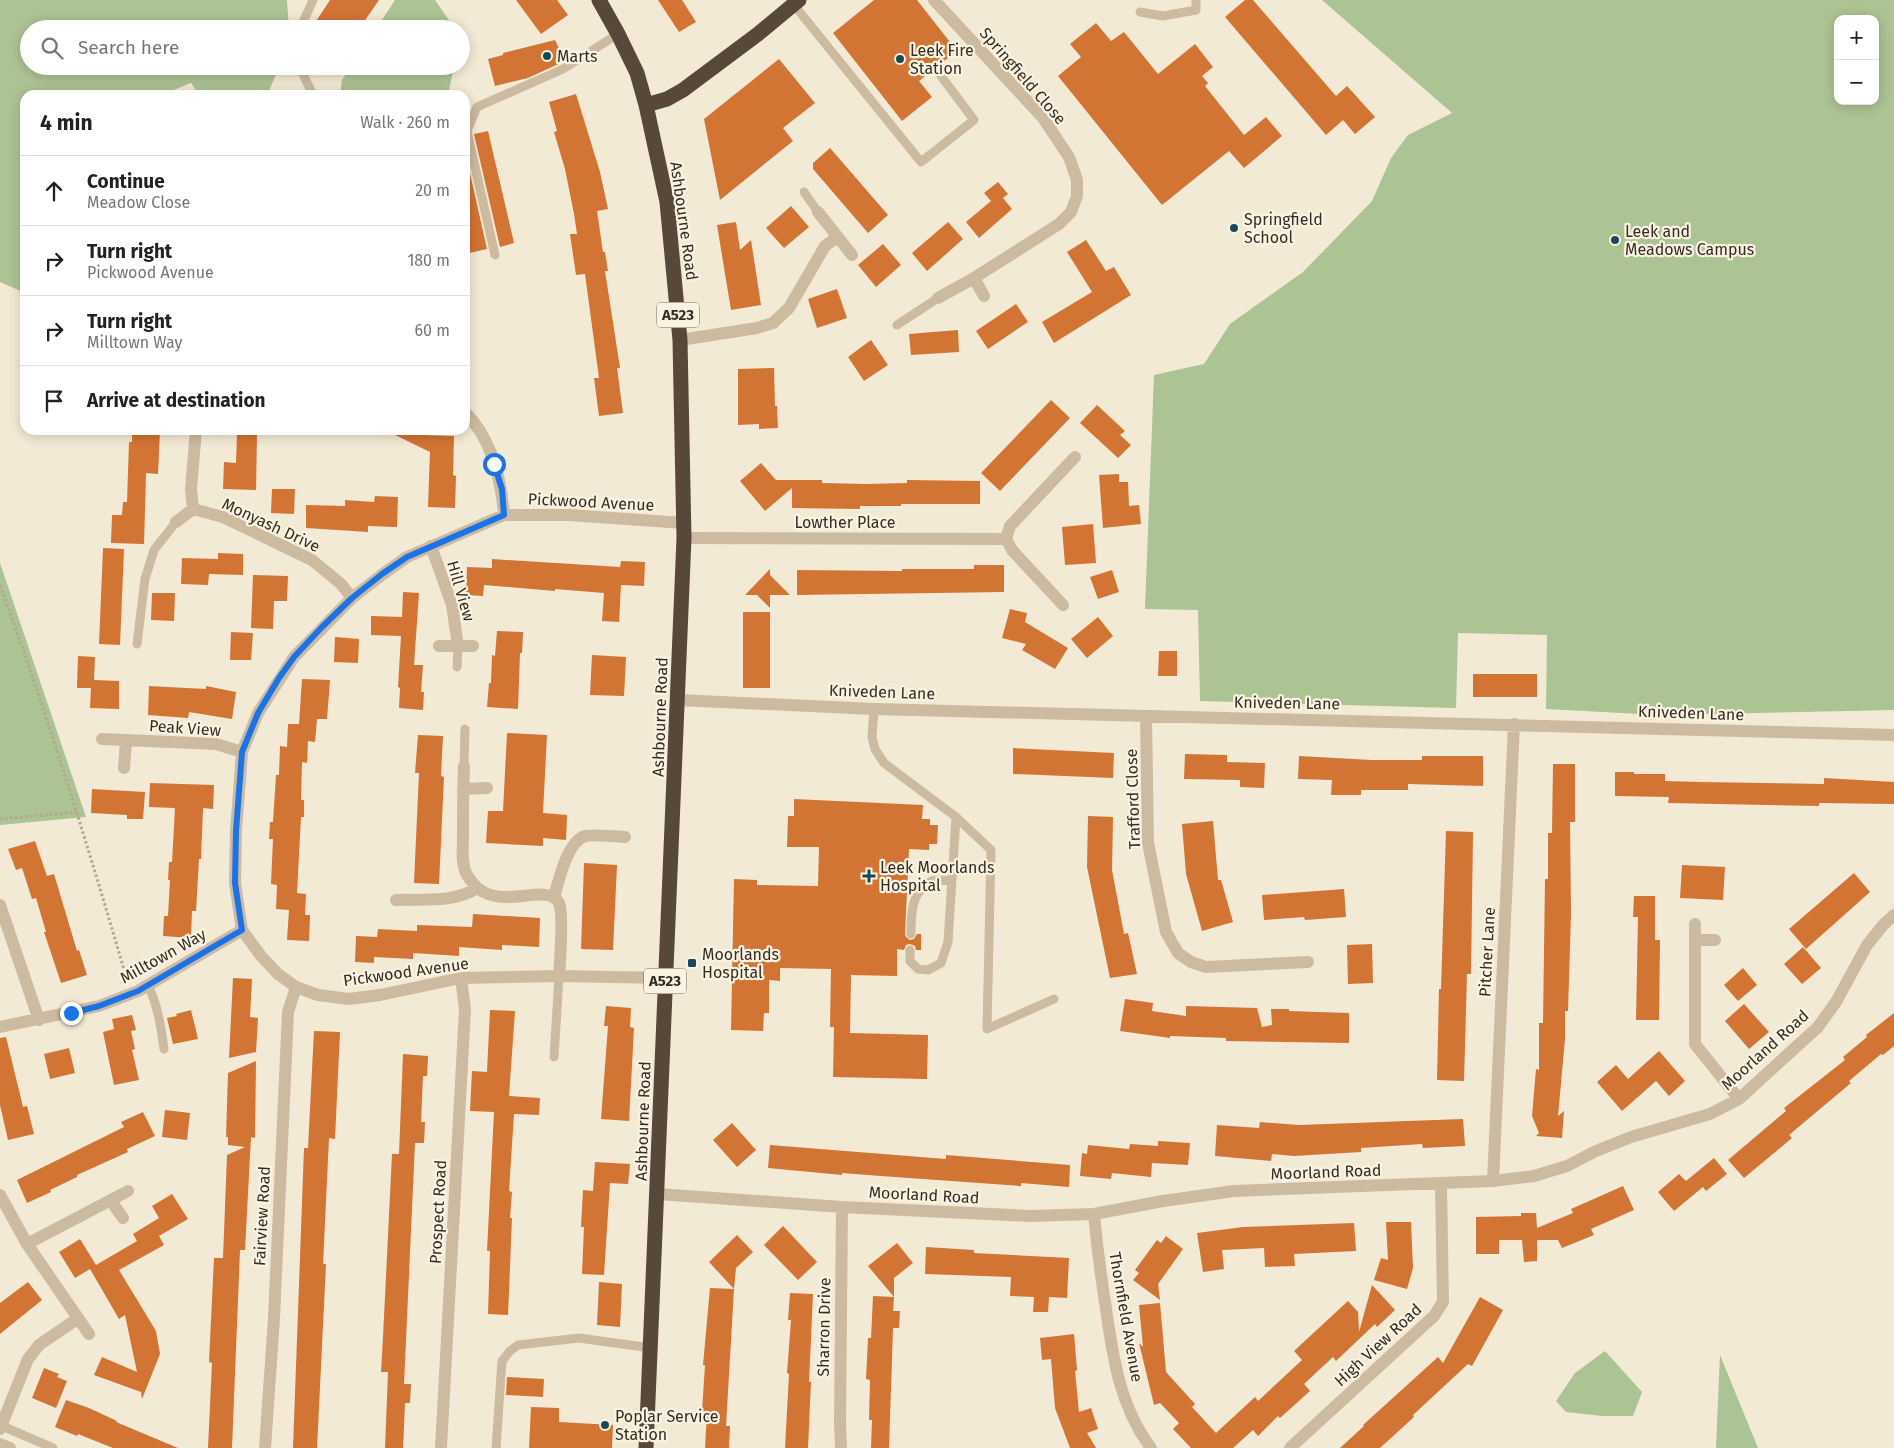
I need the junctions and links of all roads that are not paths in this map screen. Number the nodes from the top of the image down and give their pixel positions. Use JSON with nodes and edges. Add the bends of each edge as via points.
{"nodes":[{"id":1,"x":313,"y":0,"type":"edge"},
{"id":2,"x":599,"y":0,"type":"edge"},
{"id":3,"x":934,"y":0,"type":"edge"},
{"id":4,"x":1196,"y":0,"type":"edge"},
{"id":5,"x":796,"y":2,"type":"edge"},
{"id":6,"x":1140,"y":12,"type":"dead end"},
{"id":7,"x":304,"y":20,"type":"edge"},
{"id":8,"x":618,"y":34,"type":"junction"},
{"id":9,"x":935,"y":68,"type":"dead end"},
{"id":10,"x":303,"y":75,"type":"edge"},
{"id":11,"x":310,"y":90,"type":"edge"},
{"id":12,"x":646,"y":105,"type":"junction"},
{"id":13,"x":470,"y":124,"type":"edge"},
{"id":14,"x":470,"y":144,"type":"edge"},
{"id":15,"x":804,"y":192,"type":"dead end"},
{"id":16,"x":818,"y":212,"type":"joint"},
{"id":17,"x":837,"y":236,"type":"junction"},
{"id":18,"x":495,"y":255,"type":"dead end"},
{"id":19,"x":852,"y":255,"type":"dead end"},
{"id":20,"x":974,"y":278,"type":"junction"},
{"id":21,"x":984,"y":296,"type":"dead end"},
{"id":22,"x":938,"y":298,"type":"joint"},
{"id":23,"x":897,"y":325,"type":"dead end"},
{"id":24,"x":680,"y":340,"type":"junction"},
{"id":25,"x":470,"y":418,"type":"edge"},
{"id":26,"x":196,"y":435,"type":"edge"},
{"id":27,"x":1075,"y":457,"type":"dead end"},
{"id":28,"x":194,"y":509,"type":"junction"},
{"id":29,"x":504,"y":515,"type":"junction"},
{"id":30,"x":176,"y":522,"type":"joint"},
{"id":31,"x":684,"y":522,"type":"junction"},
{"id":32,"x":684,"y":538,"type":"junction"},
{"id":33,"x":1006,"y":539,"type":"junction"},
{"id":34,"x":430,"y":546,"type":"junction"},
{"id":35,"x":352,"y":598,"type":"junction"},
{"id":36,"x":1063,"y":605,"type":"dead end"},
{"id":37,"x":137,"y":644,"type":"dead end"},
{"id":38,"x":439,"y":646,"type":"dead end"},
{"id":39,"x":458,"y":646,"type":"junction"},
{"id":40,"x":473,"y":646,"type":"dead end"},
{"id":41,"x":457,"y":667,"type":"dead end"},
{"id":42,"x":678,"y":700,"type":"junction"},
{"id":43,"x":874,"y":709,"type":"junction"},
{"id":44,"x":1146,"y":716,"type":"junction"},
{"id":45,"x":1514,"y":724,"type":"junction"},
{"id":46,"x":465,"y":729,"type":"dead end"},
{"id":47,"x":1894,"y":735,"type":"edge"},
{"id":48,"x":102,"y":739,"type":"dead end"},
{"id":49,"x":126,"y":741,"type":"junction"},
{"id":50,"x":242,"y":752,"type":"junction"},
{"id":51,"x":464,"y":766,"type":"joint"},
{"id":52,"x":124,"y":768,"type":"dead end"},
{"id":53,"x":463,"y":788,"type":"junction"},
{"id":54,"x":487,"y":788,"type":"dead end"},
{"id":55,"x":956,"y":817,"type":"junction"},
{"id":56,"x":625,"y":837,"type":"dead end"},
{"id":57,"x":952,"y":881,"type":"junction"},
{"id":58,"x":477,"y":888,"type":"junction"},
{"id":59,"x":554,"y":897,"type":"junction"},
{"id":60,"x":396,"y":900,"type":"dead end"},
{"id":61,"x":1,"y":913,"type":"edge"},
{"id":62,"x":1894,"y":915,"type":"edge"},
{"id":63,"x":1695,"y":924,"type":"dead end"},
{"id":64,"x":242,"y":930,"type":"junction"},
{"id":65,"x":911,"y":934,"type":"dead end"},
{"id":66,"x":1695,"y":940,"type":"junction"},
{"id":67,"x":1714,"y":940,"type":"dead end"},
{"id":68,"x":910,"y":950,"type":"dead end"},
{"id":69,"x":1308,"y":962,"type":"dead end"},
{"id":70,"x":560,"y":976,"type":"junction"},
{"id":71,"x":460,"y":978,"type":"junction"},
{"id":72,"x":666,"y":978,"type":"junction"},
{"id":73,"x":296,"y":987,"type":"junction"},
{"id":74,"x":143,"y":988,"type":"junction"},
{"id":75,"x":1054,"y":999,"type":"dead end"},
{"id":76,"x":39,"y":1020,"type":"junction"},
{"id":77,"x":0,"y":1027,"type":"edge"},
{"id":78,"x":164,"y":1049,"type":"dead end"},
{"id":79,"x":554,"y":1057,"type":"dead end"},
{"id":80,"x":1739,"y":1099,"type":"junction"},
{"id":81,"x":1493,"y":1181,"type":"junction"},
{"id":82,"x":1441,"y":1184,"type":"junction"},
{"id":83,"x":128,"y":1192,"type":"dead end"},
{"id":84,"x":658,"y":1194,"type":"junction"},
{"id":85,"x":0,"y":1195,"type":"edge"},
{"id":86,"x":112,"y":1201,"type":"junction"},
{"id":87,"x":842,"y":1207,"type":"junction"},
{"id":88,"x":1094,"y":1214,"type":"junction"},
{"id":89,"x":123,"y":1218,"type":"dead end"},
{"id":90,"x":27,"y":1244,"type":"junction"},
{"id":91,"x":77,"y":1318,"type":"junction"},
{"id":92,"x":89,"y":1334,"type":"dead end"},
{"id":93,"x":651,"y":1348,"type":"junction"},
{"id":94,"x":1,"y":1427,"type":"edge"},
{"id":95,"x":0,"y":1444,"type":"edge"},
{"id":96,"x":10,"y":1448,"type":"edge"},
{"id":97,"x":53,"y":1448,"type":"edge"},
{"id":98,"x":264,"y":1448,"type":"edge"},
{"id":99,"x":442,"y":1448,"type":"edge"},
{"id":100,"x":496,"y":1448,"type":"edge"},
{"id":101,"x":646,"y":1448,"type":"edge"},
{"id":102,"x":841,"y":1448,"type":"edge"},
{"id":103,"x":1151,"y":1448,"type":"edge"},
{"id":104,"x":1290,"y":1448,"type":"edge"}],
"edges":[{"from":1,"to":7,"type":"lane"},
{"from":2,"to":8,"type":"highway","name":"Ashbourne Road","number":"A523"},
{"from":3,"to":20,"type":"street","name":"Springfield Close","via":[[1043,118],[1069,157],[1077,180],[1071,212],[1059,224]]},
{"from":4,"to":6,"type":"lane","via":[[1196,10],[1162,16]]},
{"from":5,"to":9,"type":"lane","via":[[920,162],[974,120]]},
{"from":5,"to":12,"type":"highway","via":[[683,90]]},
{"from":8,"to":12,"type":"highway","name":"Ashbourne Road","number":"A523","via":[[637,74]]},
{"from":8,"to":13,"type":"lane","via":[[563,69],[477,107]]},
{"from":10,"to":11,"type":"lane"},
{"from":12,"to":24,"type":"highway","name":"Ashbourne Road","number":"A523","via":[[667,202]]},
{"from":14,"to":18,"type":"lane"},
{"from":15,"to":16,"type":"lane"},
{"from":16,"to":17,"type":"street"},
{"from":17,"to":19,"type":"street"},
{"from":17,"to":24,"type":"street","via":[[825,246],[789,308],[773,323]]},
{"from":20,"to":21,"type":"street"},
{"from":20,"to":22,"type":"street","name":"Springfield Close"},
{"from":22,"to":23,"type":"lane"},
{"from":24,"to":31,"type":"highway","name":"Ashbourne Road","number":"A523"},
{"from":25,"to":29,"type":"street","via":[[488,445],[502,489]]},
{"from":26,"to":28,"type":"street"},
{"from":27,"to":33,"type":"street","via":[[1010,526]]},
{"from":28,"to":30,"type":"street"},
{"from":28,"to":35,"type":"street","name":"Monyash Drive","via":[[223,517],[312,560],[341,584]]},
{"from":29,"to":31,"type":"street","name":"Pickwood Avenue","via":[[569,515]]},
{"from":29,"to":34,"type":"street","name":"Pickwood Avenue"},
{"from":30,"to":37,"type":"lane","via":[[154,550],[145,580]]},
{"from":31,"to":32,"type":"highway","name":"Ashbourne Road","number":"A523"},
{"from":32,"to":33,"type":"street","name":"Lowther Place"},
{"from":32,"to":42,"type":"highway","name":"Ashbourne Road","number":"A523"},
{"from":33,"to":36,"type":"street","via":[[1012,550]]},
{"from":34,"to":35,"type":"street","name":"Pickwood Avenue","via":[[407,557]]},
{"from":34,"to":39,"type":"street","name":"Hill View","via":[[452,605]]},
{"from":35,"to":50,"type":"street","name":"Pickwood Avenue","via":[[294,657],[258,713]]},
{"from":38,"to":39,"type":"street","name":"Hill View"},
{"from":39,"to":40,"type":"street","name":"Hill View"},
{"from":39,"to":41,"type":"lane"},
{"from":42,"to":43,"type":"street","name":"Kniveden Lane"},
{"from":42,"to":72,"type":"highway","name":"Ashbourne Road","number":"A523"},
{"from":43,"to":44,"type":"street","name":"Kniveden Lane"},
{"from":43,"to":55,"type":"lane","via":[[872,737],[884,763]]},
{"from":44,"to":45,"type":"street","name":"Kniveden Lane"},
{"from":44,"to":69,"type":"street","name":"Trafford Close","via":[[1148,843],[1166,932],[1178,953],[1206,967]]},
{"from":45,"to":47,"type":"street","name":"Kniveden Lane"},
{"from":45,"to":81,"type":"street","name":"Pitcher Lane"},
{"from":46,"to":51,"type":"lane"},
{"from":48,"to":49,"type":"street","name":"Peak View"},
{"from":49,"to":50,"type":"street","name":"Peak View","via":[[216,744]]},
{"from":49,"to":52,"type":"street","name":"Peak View"},
{"from":50,"to":64,"type":"street","name":"Pickwood Avenue","via":[[235,883]]},
{"from":51,"to":53,"type":"street"},
{"from":53,"to":54,"type":"street"},
{"from":53,"to":58,"type":"street","via":[[463,856],[466,873]]},
{"from":55,"to":57,"type":"lane"},
{"from":55,"to":75,"type":"lane","via":[[991,850],[986,1029]]},
{"from":56,"to":59,"type":"street","via":[[585,836],[574,844],[566,858]]},
{"from":57,"to":65,"type":"lane","via":[[933,881],[923,887],[911,909]]},
{"from":57,"to":68,"type":"lane","via":[[948,942],[942,963],[928,970],[918,969],[910,960]]},
{"from":58,"to":59,"type":"street","via":[[488,895],[504,898],[545,894]]},
{"from":58,"to":60,"type":"street","via":[[468,895],[455,897]]},
{"from":59,"to":70,"type":"street","via":[[561,916]]},
{"from":61,"to":76,"type":"street"},
{"from":62,"to":80,"type":"street","name":"Moorland Road","via":[[1867,945],[1836,1002],[1818,1027]]},
{"from":63,"to":66,"type":"street"},
{"from":64,"to":73,"type":"street","name":"Pickwood Avenue","via":[[272,968]]},
{"from":64,"to":74,"type":"street","name":"Milltown Way"},
{"from":66,"to":67,"type":"street"},
{"from":66,"to":80,"type":"street","via":[[1695,1044]]},
{"from":70,"to":71,"type":"street","name":"Pickwood Avenue"},
{"from":70,"to":72,"type":"street","name":"Pickwood Avenue"},
{"from":70,"to":79,"type":"lane"},
{"from":71,"to":73,"type":"street","name":"Pickwood Avenue","via":[[349,999],[318,995]]},
{"from":71,"to":99,"type":"street","name":"Prospect Road","via":[[465,1009]]},
{"from":72,"to":84,"type":"highway","name":"Ashbourne Road","number":"A523"},
{"from":73,"to":98,"type":"street","name":"Fairview Road","via":[[288,1012],[274,1318]]},
{"from":74,"to":76,"type":"street","name":"Milltown Way","via":[[99,1006]]},
{"from":74,"to":78,"type":"lane","via":[[157,1007]]},
{"from":76,"to":77,"type":"street","name":"Milltown Way"},
{"from":80,"to":81,"type":"street","name":"Moorland Road","via":[[1710,1114],[1631,1137],[1567,1166],[1534,1176]]},
{"from":81,"to":82,"type":"street","name":"Moorland Road"},
{"from":82,"to":88,"type":"street","name":"Moorland Road","via":[[1234,1192]]},
{"from":82,"to":104,"type":"street","name":"High View Road","via":[[1443,1302],[1434,1316]]},
{"from":83,"to":86,"type":"street"},
{"from":84,"to":87,"type":"street","name":"Moorland Road"},
{"from":84,"to":93,"type":"highway","name":"Ashbourne Road","number":"A523"},
{"from":85,"to":90,"type":"street"},
{"from":86,"to":89,"type":"street"},
{"from":86,"to":90,"type":"street"},
{"from":87,"to":88,"type":"street","name":"Moorland Road","via":[[1031,1216]]},
{"from":87,"to":102,"type":"street","name":"Sharron Drive"},
{"from":88,"to":103,"type":"street","name":"Thornfield Avenue","via":[[1111,1348],[1119,1385],[1131,1415]]},
{"from":90,"to":91,"type":"street"},
{"from":91,"to":92,"type":"street"},
{"from":91,"to":94,"type":"street","via":[[39,1345],[28,1358]]},
{"from":93,"to":100,"type":"lane","via":[[579,1338],[518,1344],[502,1361]]},
{"from":93,"to":101,"type":"highway","name":"Ashbourne Road","number":"A523"},
{"from":94,"to":97,"type":"lane"},
{"from":95,"to":96,"type":"street"}]}
